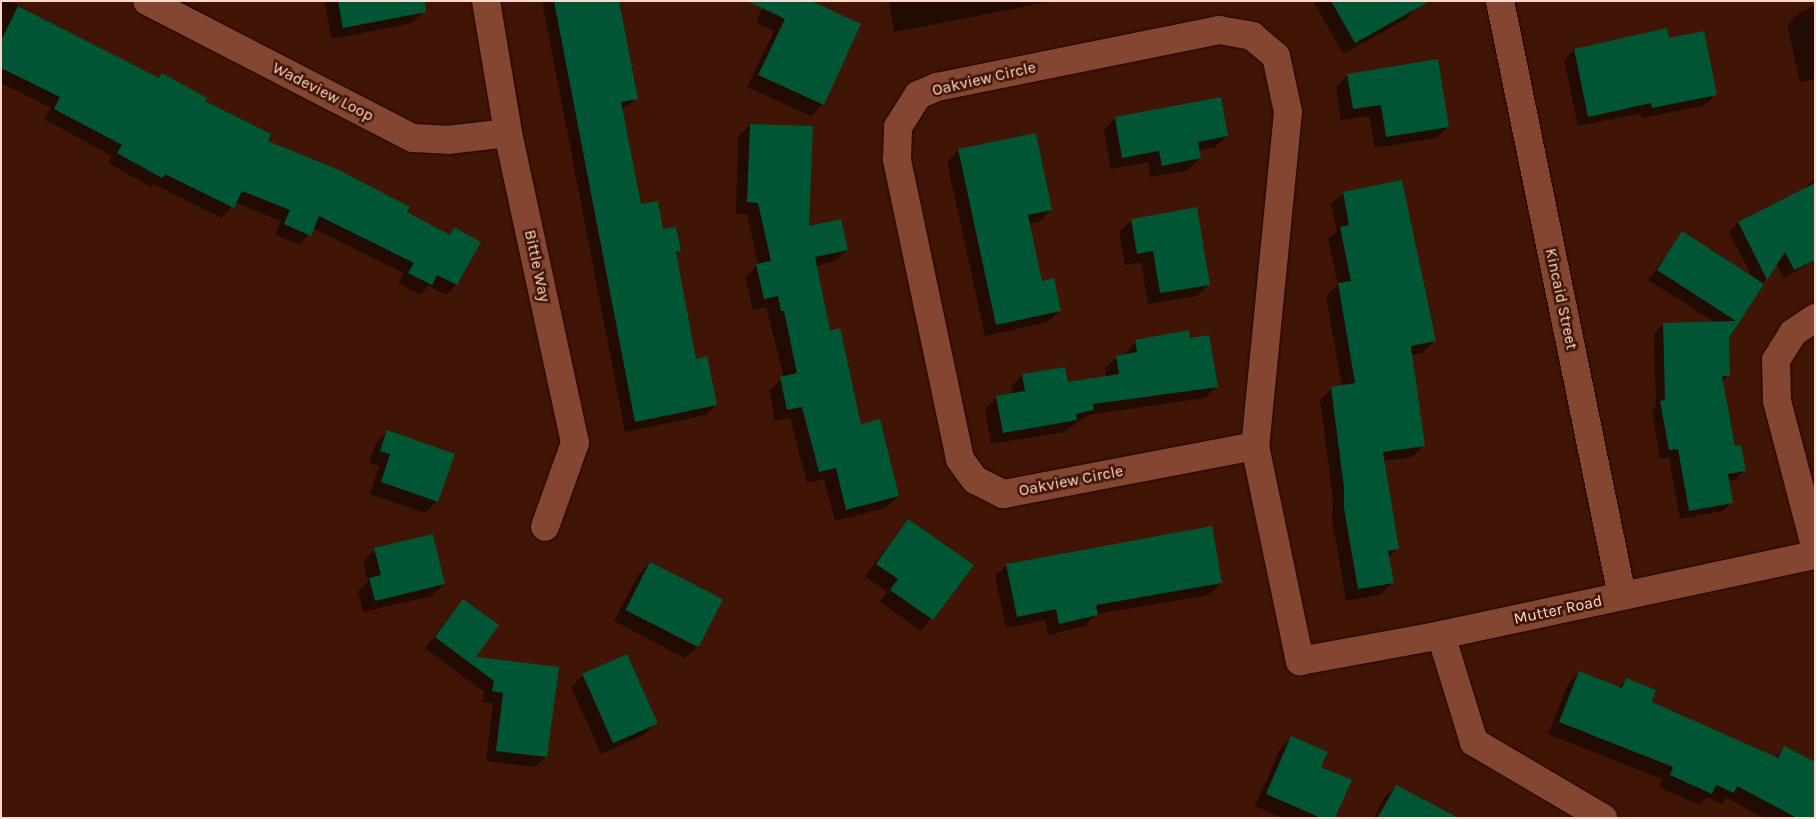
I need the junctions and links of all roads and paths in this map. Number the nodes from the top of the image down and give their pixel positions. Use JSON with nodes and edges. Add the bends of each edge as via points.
{"nodes":[{"id":1,"x":148,"y":1,"type":"edge"},
{"id":2,"x":486,"y":1,"type":"edge"},
{"id":3,"x":1500,"y":1,"type":"edge"},
{"id":4,"x":508,"y":133,"type":"junction"},
{"id":5,"x":1815,"y":318,"type":"edge"},
{"id":6,"x":1255,"y":446,"type":"junction"},
{"id":7,"x":545,"y":527,"type":"dead end"},
{"id":8,"x":1815,"y":546,"type":"edge"},
{"id":9,"x":1815,"y":555,"type":"edge"},
{"id":10,"x":1622,"y":596,"type":"junction"},
{"id":11,"x":1441,"y":635,"type":"junction"},
{"id":12,"x":1300,"y":661,"type":"joint"},
{"id":13,"x":1573,"y":811,"type":"edge"},
{"id":14,"x":1603,"y":818,"type":"edge"}],
"edges":[{"from":1,"to":4,"type":"street","name":"Wadeview Loop","via":[[413,138],[448,140]]},
{"from":2,"to":4,"type":"street","name":"Bittle Way"},
{"from":3,"to":10,"type":"street","name":"Kincaid Street"},
{"from":4,"to":7,"type":"street","name":"Bittle Way","via":[[575,443]]},
{"from":5,"to":8,"type":"street","via":[[1793,332],[1776,360],[1777,401]]},
{"from":6,"to":6,"type":"street","name":"Oakview Circle","via":[[1288,112],[1276,56],[1252,36],[1219,30],[937,87],[918,95],[898,127],[898,159],[960,459],[975,480],[1003,494]]},
{"from":6,"to":12,"type":"street","name":"Oakview Circle"},
{"from":9,"to":10,"type":"street","name":"Mutter Road"},
{"from":10,"to":11,"type":"street","name":"Mutter Road"},
{"from":11,"to":12,"type":"street","name":"Mutter Road"},
{"from":11,"to":13,"type":"street","via":[[1474,742]]},
{"from":13,"to":14,"type":"street"}]}
